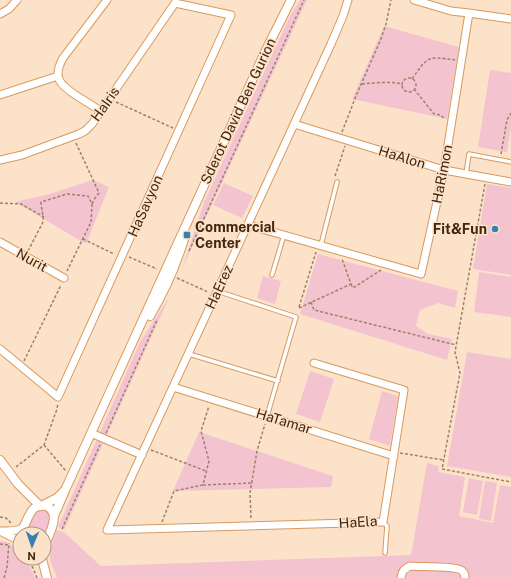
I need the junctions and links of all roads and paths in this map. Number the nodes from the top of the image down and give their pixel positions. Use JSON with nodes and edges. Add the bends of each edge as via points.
{"nodes":[{"id":1,"x":17,"y":0,"type":"edge"},
{"id":2,"x":107,"y":0,"type":"edge"},
{"id":3,"x":292,"y":0,"type":"edge"},
{"id":4,"x":348,"y":0,"type":"edge"},
{"id":5,"x":391,"y":0,"type":"edge"},
{"id":6,"x":414,"y":0,"type":"edge"},
{"id":7,"x":175,"y":3,"type":"joint"},
{"id":8,"x":469,"y":13,"type":"junction"},
{"id":9,"x":0,"y":14,"type":"edge"},
{"id":10,"x":511,"y":20,"type":"edge"},
{"id":11,"x":461,"y":60,"type":"junction"},
{"id":12,"x":58,"y":76,"type":"junction"},
{"id":13,"x":412,"y":79,"type":"junction"},
{"id":14,"x":361,"y":84,"type":"junction"},
{"id":15,"x":402,"y":84,"type":"junction"},
{"id":16,"x":414,"y":89,"type":"junction"},
{"id":17,"x":0,"y":95,"type":"edge"},
{"id":18,"x":109,"y":99,"type":"junction"},
{"id":19,"x":101,"y":111,"type":"junction"},
{"id":20,"x":511,"y":113,"type":"edge"},
{"id":21,"x":451,"y":123,"type":"junction"},
{"id":22,"x":294,"y":124,"type":"junction"},
{"id":23,"x":179,"y":130,"type":"junction"},
{"id":24,"x":73,"y":136,"type":"junction"},
{"id":25,"x":343,"y":139,"type":"junction"},
{"id":26,"x":0,"y":160,"type":"edge"},
{"id":27,"x":500,"y":160,"type":"junction"},
{"id":28,"x":511,"y":162,"type":"edge"},
{"id":29,"x":444,"y":170,"type":"junction"},
{"id":30,"x":466,"y":174,"type":"junction"},
{"id":31,"x":486,"y":178,"type":"junction"},
{"id":32,"x":337,"y":182,"type":"joint"},
{"id":33,"x":511,"y":182,"type":"edge"},
{"id":34,"x":0,"y":203,"type":"edge"},
{"id":35,"x":92,"y":204,"type":"junction"},
{"id":36,"x":44,"y":217,"type":"junction"},
{"id":37,"x":248,"y":224,"type":"junction"},
{"id":38,"x":284,"y":235,"type":"junction"},
{"id":39,"x":83,"y":239,"type":"junction"},
{"id":40,"x":0,"y":242,"type":"edge"},
{"id":41,"x":319,"y":245,"type":"junction"},
{"id":42,"x":339,"y":251,"type":"junction"},
{"id":43,"x":26,"y":256,"type":"junction"},
{"id":44,"x":121,"y":258,"type":"junction"},
{"id":45,"x":388,"y":265,"type":"junction"},
{"id":46,"x":272,"y":275,"type":"dead end"},
{"id":47,"x":64,"y":278,"type":"junction"},
{"id":48,"x":351,"y":284,"type":"junction"},
{"id":49,"x":218,"y":291,"type":"junction"},
{"id":50,"x":311,"y":302,"type":"junction"},
{"id":51,"x":299,"y":308,"type":"junction"},
{"id":52,"x":296,"y":317,"type":"junction"},
{"id":53,"x":456,"y":345,"type":"junction"},
{"id":54,"x":0,"y":349,"type":"edge"},
{"id":55,"x":188,"y":354,"type":"junction"},
{"id":56,"x":314,"y":363,"type":"dead end"},
{"id":57,"x":21,"y":367,"type":"junction"},
{"id":58,"x":278,"y":381,"type":"junction"},
{"id":59,"x":173,"y":387,"type":"junction"},
{"id":60,"x":58,"y":397,"type":"junction"},
{"id":61,"x":212,"y":399,"type":"junction"},
{"id":62,"x":268,"y":416,"type":"junction"},
{"id":63,"x":91,"y":433,"type":"junction"},
{"id":64,"x":44,"y":445,"type":"junction"},
{"id":65,"x":145,"y":448,"type":"junction"},
{"id":66,"x":394,"y":454,"type":"junction"},
{"id":67,"x":142,"y":455,"type":"junction"},
{"id":68,"x":0,"y":460,"type":"edge"},
{"id":69,"x":444,"y":460,"type":"junction"},
{"id":70,"x":206,"y":471,"type":"junction"},
{"id":71,"x":10,"y":472,"type":"junction"},
{"id":72,"x":70,"y":477,"type":"junction"},
{"id":73,"x":511,"y":482,"type":"edge"},
{"id":74,"x":252,"y":483,"type":"junction"},
{"id":75,"x":18,"y":484,"type":"junction"},
{"id":76,"x":203,"y":485,"type":"junction"},
{"id":77,"x":66,"y":488,"type":"junction"},
{"id":78,"x":41,"y":505,"type":"junction"},
{"id":79,"x":29,"y":514,"type":"junction"},
{"id":80,"x":54,"y":516,"type":"junction"},
{"id":81,"x":0,"y":517,"type":"edge"},
{"id":82,"x":383,"y":522,"type":"junction"},
{"id":83,"x":13,"y":526,"type":"edge"},
{"id":84,"x":23,"y":526,"type":"edge"},
{"id":85,"x":52,"y":526,"type":"edge"},
{"id":86,"x":251,"y":526,"type":"junction"},
{"id":87,"x":159,"y":528,"type":"junction"},
{"id":88,"x":107,"y":530,"type":"joint"},
{"id":89,"x":0,"y":531,"type":"edge"},
{"id":90,"x":12,"y":531,"type":"edge"},
{"id":91,"x":12,"y":539,"type":"edge"},
{"id":92,"x":0,"y":544,"type":"edge"},
{"id":93,"x":8,"y":545,"type":"junction"},
{"id":94,"x":386,"y":553,"type":"dead end"},
{"id":95,"x":32,"y":566,"type":"edge"},
{"id":96,"x":43,"y":566,"type":"edge"},
{"id":97,"x":4,"y":578,"type":"edge"},
{"id":98,"x":37,"y":578,"type":"edge"},
{"id":99,"x":47,"y":578,"type":"edge"},
{"id":100,"x":401,"y":578,"type":"edge"},
{"id":101,"x":466,"y":578,"type":"edge"}],
"edges":[{"from":1,"to":9,"type":"street","via":[[9,10]]},
{"from":2,"to":12,"type":"street","via":[[63,58]]},
{"from":3,"to":63,"type":"street","name":"Sderot David Ben Gurion","via":[[284,12],[193,210],[169,280],[132,344]]},
{"from":4,"to":22,"type":"street","name":"HaErez","via":[[337,32]]},
{"from":5,"to":14,"type":"path","via":[[381,39]]},
{"from":6,"to":8,"type":"street","via":[[451,11]]},
{"from":7,"to":18,"type":"street","name":"HaIris"},
{"from":7,"to":23,"type":"street","name":"HaSavyon","via":[[232,15]]},
{"from":8,"to":10,"type":"street"},
{"from":8,"to":11,"type":"street","name":"HaRimon"},
{"from":11,"to":13,"type":"path","via":[[439,57],[429,59]]},
{"from":11,"to":21,"type":"street","name":"HaRimon"},
{"from":12,"to":17,"type":"street"},
{"from":12,"to":19,"type":"street","via":[[67,90]]},
{"from":13,"to":15,"type":"path","via":[[407,79]]},
{"from":13,"to":16,"type":"path","via":[[416,85]]},
{"from":14,"to":15,"type":"path"},
{"from":14,"to":25,"type":"path"},
{"from":15,"to":16,"type":"path","via":[[406,92]]},
{"from":16,"to":21,"type":"path","via":[[434,114],[441,115]]},
{"from":18,"to":19,"type":"street","name":"HaIris"},
{"from":18,"to":23,"type":"path"},
{"from":19,"to":24,"type":"street","name":"HaIris","via":[[85,131]]},
{"from":20,"to":27,"type":"path","via":[[507,120]]},
{"from":21,"to":29,"type":"street","name":"HaRimon"},
{"from":22,"to":25,"type":"street","name":"HaAlon"},
{"from":22,"to":37,"type":"street","name":"HaErez"},
{"from":23,"to":44,"type":"street","name":"HaSavyon"},
{"from":24,"to":26,"type":"street","name":"HaIris","via":[[22,155]]},
{"from":24,"to":35,"type":"path","via":[[99,193]]},
{"from":25,"to":29,"type":"street","name":"HaAlon"},
{"from":25,"to":32,"type":"path","via":[[335,176]]},
{"from":27,"to":28,"type":"lane"},
{"from":27,"to":30,"type":"lane","via":[[469,154]]},
{"from":29,"to":30,"type":"street","name":"HaAlon"},
{"from":29,"to":45,"type":"street","name":"HaRimon","via":[[421,274]]},
{"from":30,"to":31,"type":"street","name":"HaAlon"},
{"from":31,"to":33,"type":"street","name":"HaAlon"},
{"from":31,"to":53,"type":"path"},
{"from":32,"to":41,"type":"lane"},
{"from":34,"to":36,"type":"path","via":[[21,204]]},
{"from":35,"to":36,"type":"path","via":[[88,196],[67,194],[42,202]]},
{"from":35,"to":39,"type":"path","via":[[91,222]]},
{"from":36,"to":43,"type":"path"},
{"from":37,"to":38,"type":"street","name":"HaRimon"},
{"from":37,"to":49,"type":"street","name":"HaErez"},
{"from":38,"to":41,"type":"street","name":"HaRimon"},
{"from":38,"to":46,"type":"lane"},
{"from":39,"to":44,"type":"path"},
{"from":39,"to":47,"type":"path"},
{"from":40,"to":43,"type":"street","name":"Nurit"},
{"from":41,"to":42,"type":"street","name":"HaRimon"},
{"from":41,"to":51,"type":"path"},
{"from":42,"to":45,"type":"street","name":"HaRimon"},
{"from":42,"to":48,"type":"path"},
{"from":43,"to":47,"type":"street","name":"Nurit"},
{"from":44,"to":60,"type":"street","name":"HaSavyon"},
{"from":45,"to":48,"type":"path","via":[[353,288]]},
{"from":47,"to":57,"type":"path"},
{"from":48,"to":50,"type":"path"},
{"from":49,"to":52,"type":"lane"},
{"from":49,"to":55,"type":"street","name":"HaErez"},
{"from":50,"to":51,"type":"path"},
{"from":50,"to":53,"type":"path","via":[[314,310]]},
{"from":51,"to":52,"type":"path"},
{"from":52,"to":58,"type":"lane"},
{"from":53,"to":69,"type":"path","via":[[460,373]]},
{"from":54,"to":57,"type":"street"},
{"from":55,"to":58,"type":"lane"},
{"from":55,"to":59,"type":"street","name":"HaErez"},
{"from":56,"to":66,"type":"street","name":"HaEla","via":[[404,390]]},
{"from":57,"to":60,"type":"street"},
{"from":58,"to":62,"type":"lane"},
{"from":59,"to":61,"type":"street","name":"HaTamar"},
{"from":59,"to":65,"type":"street","name":"HaErez"},
{"from":60,"to":64,"type":"path","via":[[57,409]]},
{"from":61,"to":62,"type":"street","name":"HaTamar"},
{"from":61,"to":70,"type":"path","via":[[201,431],[208,461]]},
{"from":62,"to":66,"type":"street","name":"HaTamar"},
{"from":62,"to":74,"type":"path","via":[[257,451]]},
{"from":63,"to":67,"type":"street"},
{"from":63,"to":72,"type":"street","name":"Sderot David Ben Gurion"},
{"from":64,"to":71,"type":"path"},
{"from":64,"to":72,"type":"path"},
{"from":65,"to":67,"type":"street","name":"HaErez"},
{"from":65,"to":70,"type":"path"},
{"from":66,"to":69,"type":"path"},
{"from":66,"to":82,"type":"street","name":"HaEla"},
{"from":67,"to":88,"type":"street","name":"HaErez"},
{"from":68,"to":71,"type":"street"},
{"from":69,"to":73,"type":"path","via":[[442,469]]},
{"from":70,"to":76,"type":"path"},
{"from":71,"to":75,"type":"street"},
{"from":72,"to":77,"type":"street","name":"Sderot David Ben Gurion"},
{"from":74,"to":76,"type":"path"},
{"from":74,"to":86,"type":"path"},
{"from":75,"to":78,"type":"street"},
{"from":75,"to":79,"type":"street","via":[[30,507]]},
{"from":76,"to":87,"type":"path","via":[[174,491]]},
{"from":77,"to":78,"type":"street","name":"Sderot David Ben Gurion","via":[[57,498]]},
{"from":77,"to":80,"type":"street","name":"Sderot David Ben Gurion"},
{"from":78,"to":79,"type":"street","name":"Sderot David Ben Gurion"},
{"from":78,"to":80,"type":"street","via":[[50,508]]},
{"from":79,"to":84,"type":"street"},
{"from":80,"to":85,"type":"street","name":"Sderot David Ben Gurion"},
{"from":81,"to":83,"type":"path","via":[[6,518]]},
{"from":82,"to":86,"type":"street","name":"HaEla"},
{"from":82,"to":94,"type":"lane","via":[[387,526]]},
{"from":86,"to":87,"type":"street","name":"HaEla"},
{"from":87,"to":88,"type":"street","name":"HaEla"},
{"from":89,"to":90,"type":"street"},
{"from":91,"to":93,"type":"path"},
{"from":92,"to":93,"type":"path"},
{"from":93,"to":97,"type":"path"},
{"from":95,"to":98,"type":"path"},
{"from":96,"to":99,"type":"street"},
{"from":100,"to":101,"type":"street","via":[[403,570],[410,566],[461,569]]}]}
